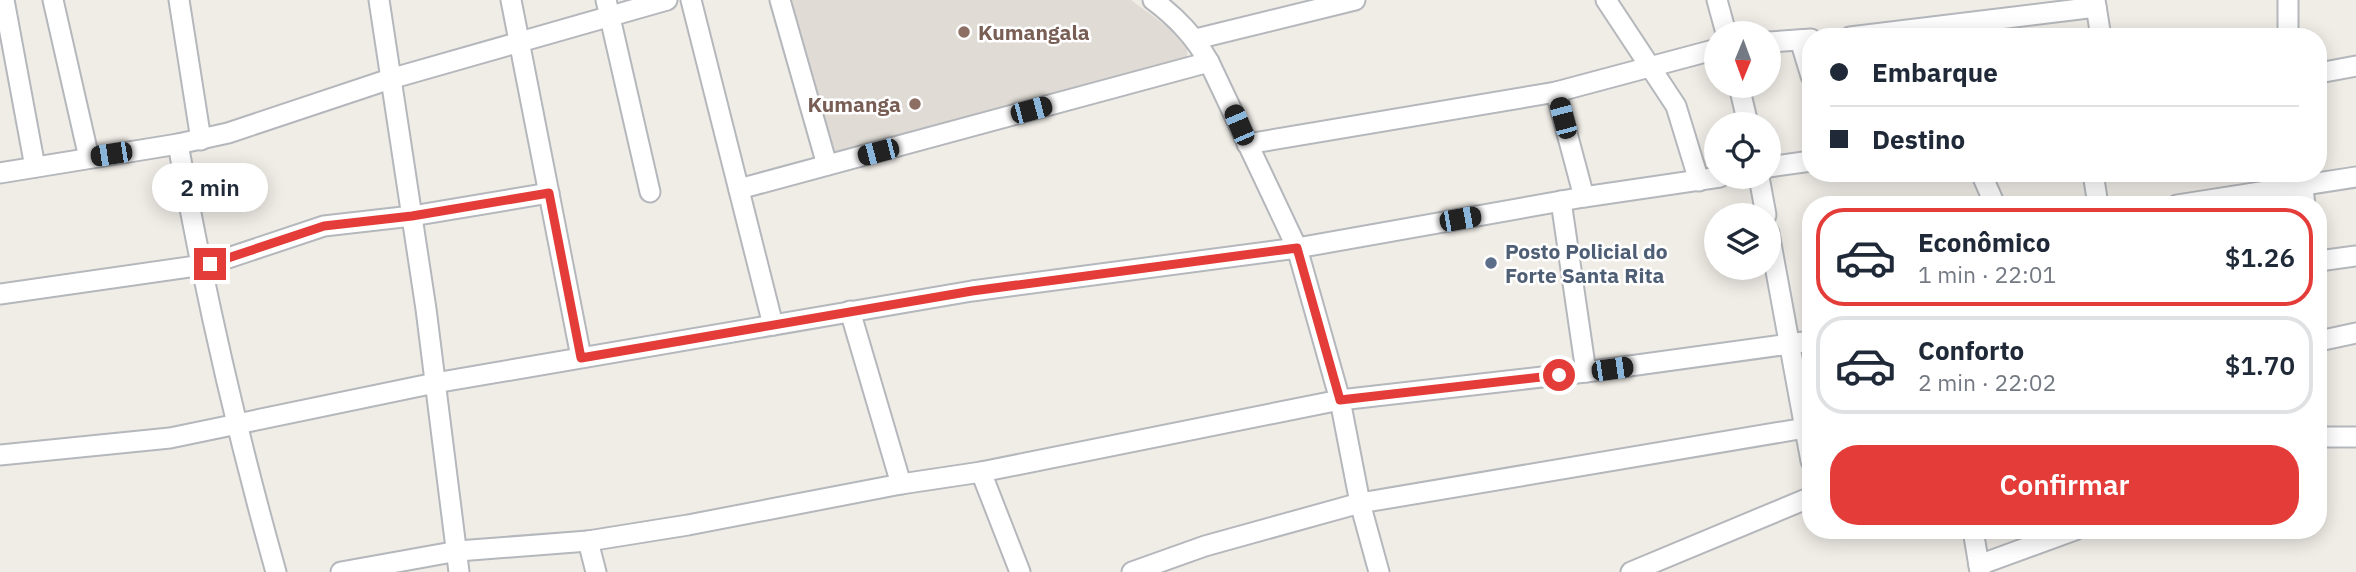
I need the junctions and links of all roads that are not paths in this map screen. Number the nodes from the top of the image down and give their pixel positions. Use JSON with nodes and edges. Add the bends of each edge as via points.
{"nodes":[{"id":1,"x":4,"y":0,"type":"edge"},
{"id":2,"x":53,"y":0,"type":"edge"},
{"id":3,"x":179,"y":0,"type":"edge"},
{"id":4,"x":379,"y":0,"type":"edge"},
{"id":5,"x":511,"y":0,"type":"edge"},
{"id":6,"x":667,"y":0,"type":"edge"},
{"id":7,"x":691,"y":0,"type":"edge"},
{"id":8,"x":780,"y":0,"type":"edge"},
{"id":9,"x":1153,"y":0,"type":"edge"},
{"id":10,"x":1355,"y":0,"type":"edge"},
{"id":11,"x":1606,"y":0,"type":"edge"},
{"id":12,"x":1717,"y":0,"type":"edge"},
{"id":13,"x":2288,"y":0,"type":"edge"},
{"id":14,"x":2096,"y":3,"type":"edge"},
{"id":15,"x":608,"y":8,"type":"edge"},
{"id":16,"x":1171,"y":8,"type":"edge"},
{"id":17,"x":1723,"y":21,"type":"edge"},
{"id":18,"x":1932,"y":28,"type":"edge"},
{"id":19,"x":2100,"y":28,"type":"edge"},
{"id":20,"x":2288,"y":28,"type":"edge"},
{"id":21,"x":1196,"y":39,"type":"junction"},
{"id":22,"x":1802,"y":40,"type":"edge"},
{"id":23,"x":1782,"y":41,"type":"edge"},
{"id":24,"x":520,"y":42,"type":"junction"},
{"id":25,"x":1704,"y":52,"type":"edge"},
{"id":26,"x":1209,"y":62,"type":"junction"},
{"id":27,"x":1652,"y":66,"type":"junction"},
{"id":28,"x":2356,"y":66,"type":"edge"},
{"id":29,"x":2327,"y":72,"type":"edge"},
{"id":30,"x":390,"y":79,"type":"junction"},
{"id":31,"x":1556,"y":92,"type":"junction"},
{"id":32,"x":201,"y":140,"type":"junction"},
{"id":33,"x":178,"y":144,"type":"junction"},
{"id":34,"x":1247,"y":144,"type":"junction"},
{"id":35,"x":89,"y":158,"type":"junction"},
{"id":36,"x":1802,"y":162,"type":"edge"},
{"id":37,"x":827,"y":165,"type":"junction"},
{"id":38,"x":1781,"y":165,"type":"edge"},
{"id":39,"x":35,"y":167,"type":"junction"},
{"id":40,"x":0,"y":173,"type":"edge"},
{"id":41,"x":2356,"y":177,"type":"edge"},
{"id":42,"x":1704,"y":180,"type":"edge"},
{"id":43,"x":1699,"y":181,"type":"junction"},
{"id":44,"x":2303,"y":188,"type":"edge"},
{"id":45,"x":739,"y":189,"type":"junction"},
{"id":46,"x":650,"y":192,"type":"dead end"},
{"id":47,"x":549,"y":193,"type":"junction"},
{"id":48,"x":2244,"y":196,"type":"edge"},
{"id":49,"x":1584,"y":197,"type":"junction"},
{"id":50,"x":1561,"y":201,"type":"junction"},
{"id":51,"x":412,"y":216,"type":"junction"},
{"id":52,"x":1297,"y":248,"type":"junction"},
{"id":53,"x":2356,"y":256,"type":"edge"},
{"id":54,"x":2327,"y":260,"type":"edge"},
{"id":55,"x":200,"y":265,"type":"junction"},
{"id":56,"x":1777,"y":280,"type":"edge"},
{"id":57,"x":0,"y":294,"type":"edge"},
{"id":58,"x":850,"y":312,"type":"junction"},
{"id":59,"x":773,"y":325,"type":"junction"},
{"id":60,"x":2356,"y":333,"type":"edge"},
{"id":61,"x":2327,"y":339,"type":"edge"},
{"id":62,"x":1802,"y":342,"type":"edge"},
{"id":63,"x":1789,"y":344,"type":"junction"},
{"id":64,"x":581,"y":358,"type":"junction"},
{"id":65,"x":1586,"y":372,"type":"junction"},
{"id":66,"x":436,"y":383,"type":"junction"},
{"id":67,"x":1340,"y":400,"type":"junction"},
{"id":68,"x":1802,"y":404,"type":"edge"},
{"id":69,"x":235,"y":424,"type":"junction"},
{"id":70,"x":1802,"y":428,"type":"edge"},
{"id":71,"x":2327,"y":437,"type":"edge"},
{"id":72,"x":2356,"y":437,"type":"edge"},
{"id":73,"x":0,"y":455,"type":"edge"},
{"id":74,"x":981,"y":472,"type":"junction"},
{"id":75,"x":901,"y":484,"type":"junction"},
{"id":76,"x":1802,"y":502,"type":"edge"},
{"id":77,"x":1360,"y":503,"type":"junction"},
{"id":78,"x":1975,"y":539,"type":"edge"},
{"id":79,"x":2053,"y":539,"type":"edge"},
{"id":80,"x":588,"y":541,"type":"junction"},
{"id":81,"x":458,"y":551,"type":"junction"},
{"id":82,"x":1980,"y":569,"type":"edge"},
{"id":83,"x":276,"y":572,"type":"edge"},
{"id":84,"x":341,"y":572,"type":"edge"},
{"id":85,"x":459,"y":572,"type":"edge"},
{"id":86,"x":596,"y":572,"type":"edge"},
{"id":87,"x":1020,"y":572,"type":"edge"},
{"id":88,"x":1132,"y":572,"type":"edge"},
{"id":89,"x":1379,"y":572,"type":"edge"},
{"id":90,"x":1631,"y":572,"type":"edge"}],
"edges":[{"from":1,"to":39,"type":"street"},
{"from":2,"to":35,"type":"street"},
{"from":3,"to":32,"type":"street"},
{"from":4,"to":30,"type":"street"},
{"from":5,"to":24,"type":"street"},
{"from":6,"to":15,"type":"street"},
{"from":7,"to":45,"type":"street"},
{"from":8,"to":37,"type":"street"},
{"from":9,"to":16,"type":"street"},
{"from":10,"to":21,"type":"street"},
{"from":11,"to":27,"type":"street"},
{"from":12,"to":17,"type":"street"},
{"from":13,"to":20,"type":"street"},
{"from":14,"to":18,"type":"street"},
{"from":14,"to":19,"type":"street"},
{"from":15,"to":24,"type":"street"},
{"from":15,"to":46,"type":"street"},
{"from":16,"to":21,"type":"street"},
{"from":21,"to":26,"type":"street"},
{"from":22,"to":23,"type":"street"},
{"from":24,"to":30,"type":"street"},
{"from":24,"to":47,"type":"street"},
{"from":25,"to":27,"type":"street"},
{"from":26,"to":34,"type":"street"},
{"from":26,"to":37,"type":"street"},
{"from":27,"to":31,"type":"street"},
{"from":27,"to":43,"type":"street","via":[[1676,106]]},
{"from":28,"to":29,"type":"street"},
{"from":30,"to":32,"type":"street"},
{"from":30,"to":51,"type":"street"},
{"from":31,"to":34,"type":"street"},
{"from":31,"to":49,"type":"street"},
{"from":32,"to":33,"type":"street"},
{"from":33,"to":35,"type":"street"},
{"from":33,"to":55,"type":"street"},
{"from":34,"to":52,"type":"street"},
{"from":35,"to":39,"type":"street"},
{"from":36,"to":38,"type":"street"},
{"from":37,"to":45,"type":"street"},
{"from":39,"to":40,"type":"street"},
{"from":41,"to":44,"type":"street"},
{"from":42,"to":43,"type":"street"},
{"from":43,"to":49,"type":"street"},
{"from":44,"to":48,"type":"street"},
{"from":45,"to":59,"type":"street"},
{"from":47,"to":51,"type":"street"},
{"from":47,"to":64,"type":"street"},
{"from":49,"to":50,"type":"street"},
{"from":50,"to":52,"type":"street"},
{"from":50,"to":65,"type":"street"},
{"from":51,"to":55,"type":"street","via":[[324,226]]},
{"from":51,"to":66,"type":"street"},
{"from":52,"to":58,"type":"street"},
{"from":52,"to":67,"type":"street"},
{"from":53,"to":54,"type":"street"},
{"from":55,"to":57,"type":"street"},
{"from":55,"to":69,"type":"street"},
{"from":56,"to":63,"type":"street"},
{"from":58,"to":59,"type":"street"},
{"from":58,"to":75,"type":"street"},
{"from":59,"to":64,"type":"street"},
{"from":60,"to":61,"type":"street"},
{"from":62,"to":63,"type":"street"},
{"from":63,"to":65,"type":"street"},
{"from":63,"to":68,"type":"street"},
{"from":64,"to":66,"type":"street"},
{"from":65,"to":67,"type":"street"},
{"from":66,"to":69,"type":"street"},
{"from":66,"to":81,"type":"street"},
{"from":67,"to":74,"type":"street"},
{"from":67,"to":77,"type":"street"},
{"from":69,"to":73,"type":"street","via":[[170,438]]},
{"from":69,"to":83,"type":"street"},
{"from":70,"to":77,"type":"street"},
{"from":71,"to":72,"type":"street"},
{"from":74,"to":75,"type":"street"},
{"from":74,"to":87,"type":"street"},
{"from":75,"to":80,"type":"street"},
{"from":76,"to":90,"type":"street"},
{"from":77,"to":88,"type":"street"},
{"from":77,"to":89,"type":"street"},
{"from":78,"to":82,"type":"street"},
{"from":79,"to":82,"type":"street"},
{"from":80,"to":81,"type":"street"},
{"from":80,"to":86,"type":"street"},
{"from":81,"to":84,"type":"street"},
{"from":81,"to":85,"type":"street"}]}
